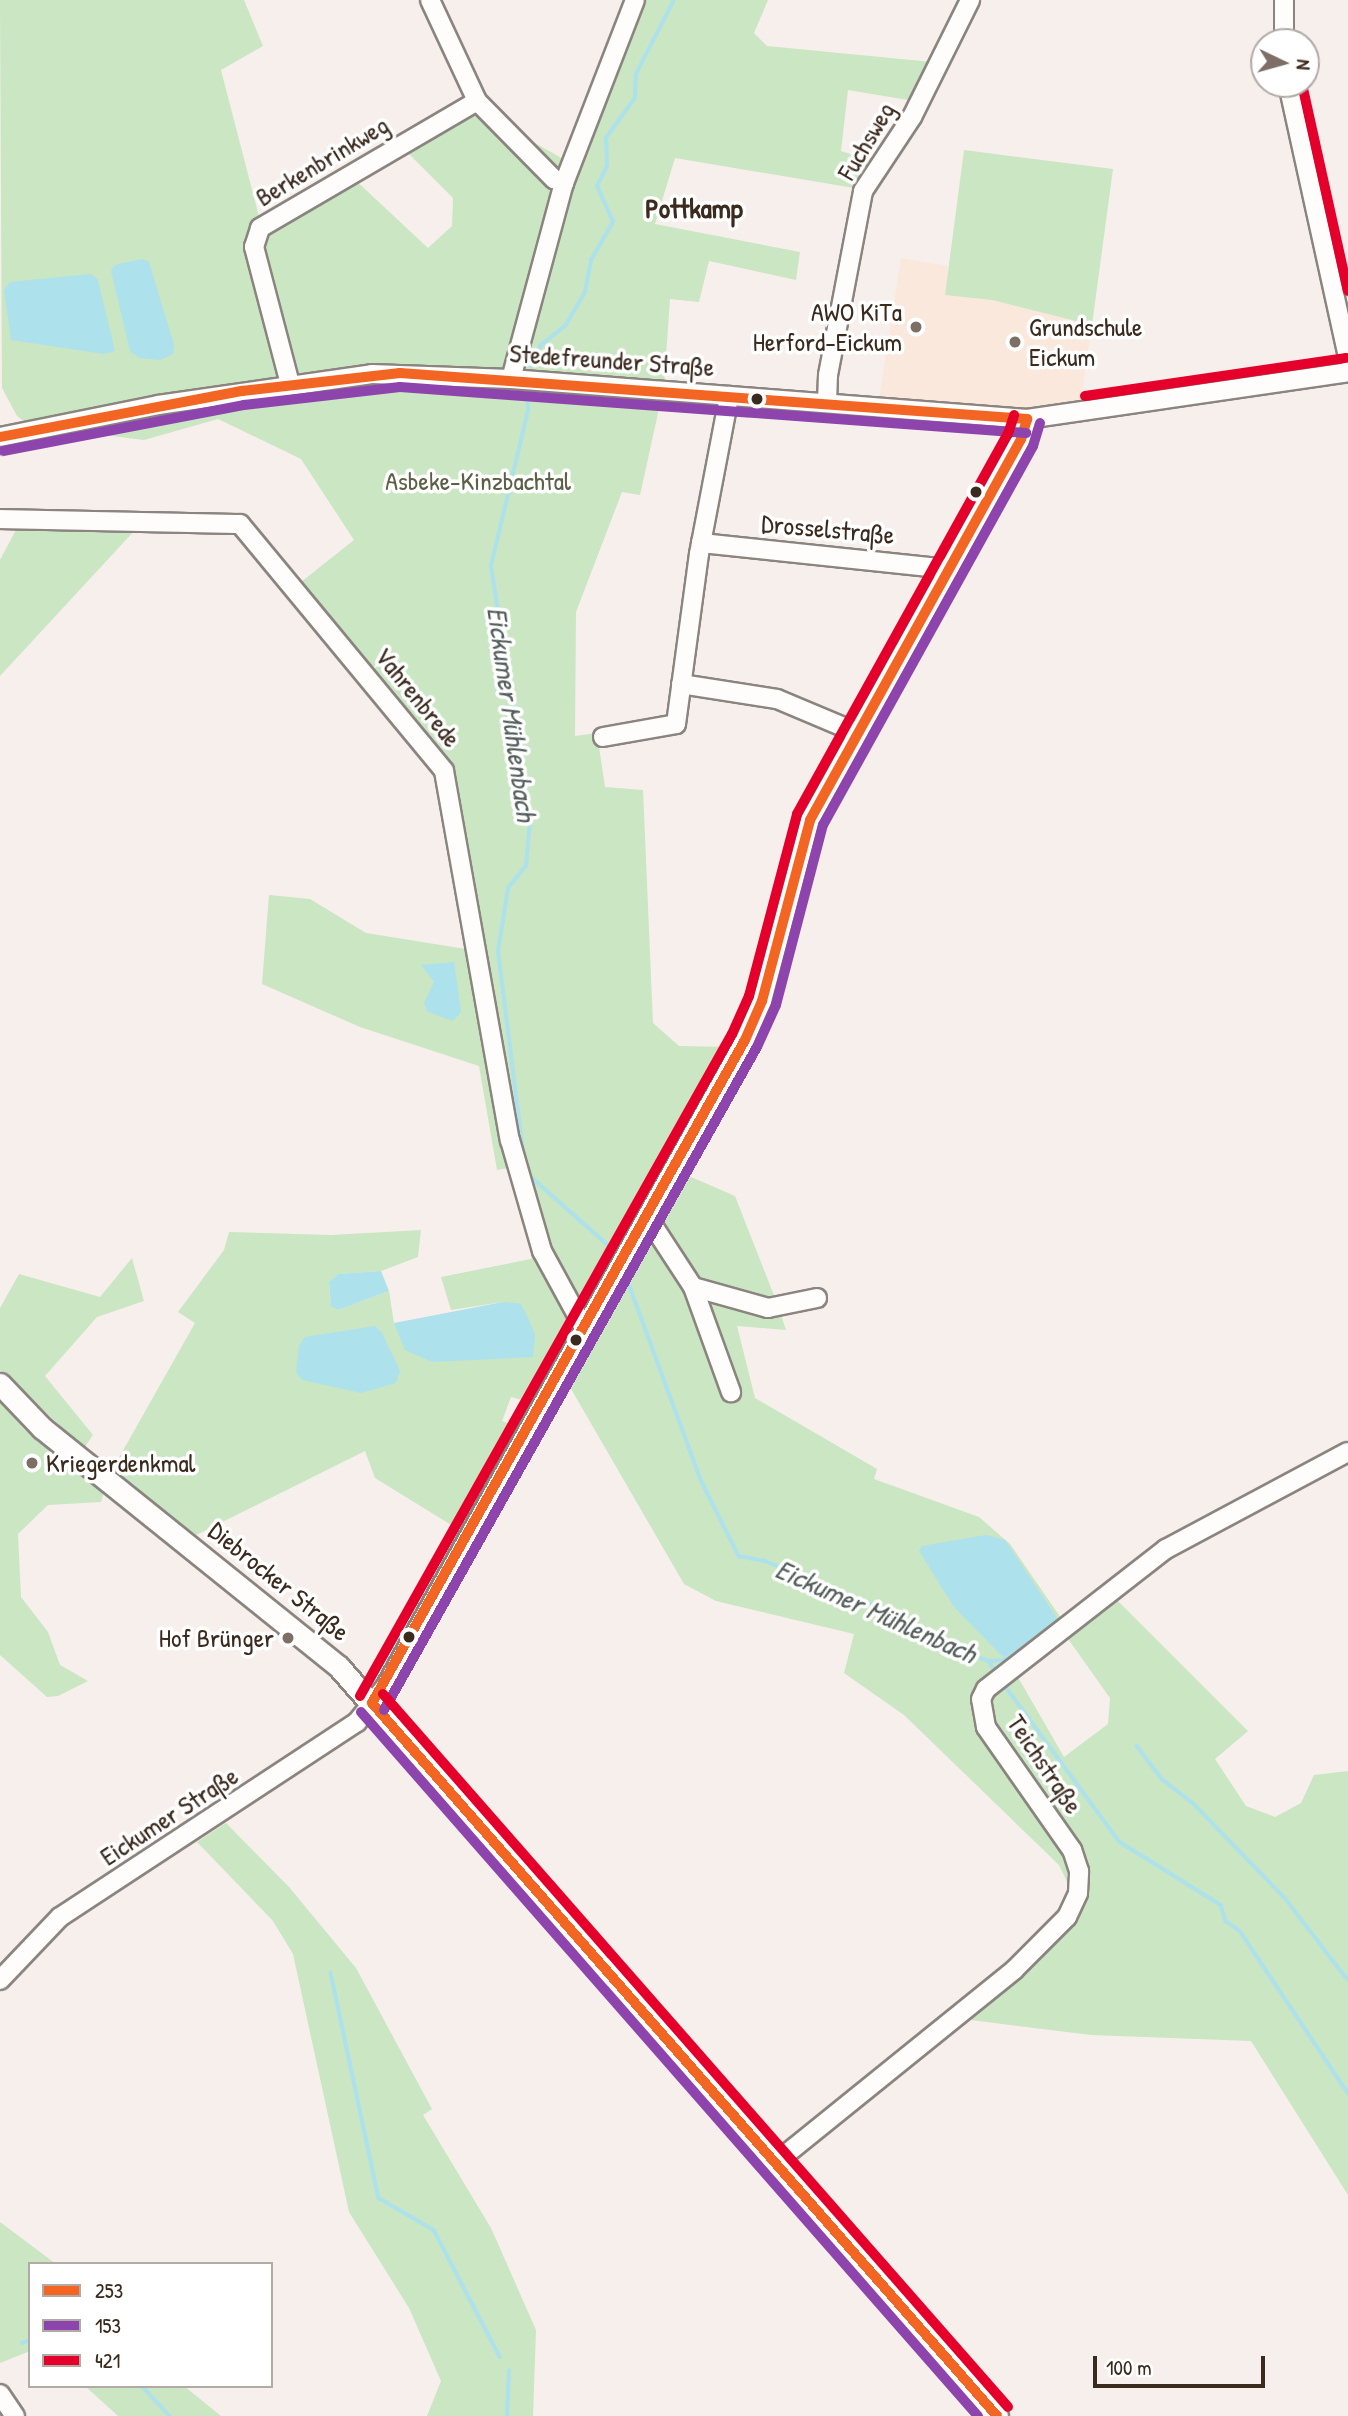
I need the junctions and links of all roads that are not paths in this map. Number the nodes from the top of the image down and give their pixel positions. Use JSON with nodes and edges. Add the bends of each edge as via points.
{"nodes":[{"id":1,"x":430,"y":0,"type":"edge"},
{"id":2,"x":635,"y":0,"type":"edge"},
{"id":3,"x":970,"y":0,"type":"edge"},
{"id":4,"x":1284,"y":0,"type":"edge"},
{"id":5,"x":1284,"y":28,"type":"edge"},
{"id":6,"x":1291,"y":98,"type":"edge"},
{"id":7,"x":477,"y":101,"type":"junction"},
{"id":8,"x":564,"y":183,"type":"junction"},
{"id":9,"x":1348,"y":356,"type":"edge"},
{"id":10,"x":1348,"y":372,"type":"edge"},
{"id":11,"x":511,"y":379,"type":"junction"},
{"id":12,"x":290,"y":384,"type":"junction"},
{"id":13,"x":729,"y":396,"type":"junction"},
{"id":14,"x":827,"y":403,"type":"junction"},
{"id":15,"x":1027,"y":419,"type":"junction"},
{"id":16,"x":0,"y":437,"type":"edge"},
{"id":17,"x":0,"y":519,"type":"edge"},
{"id":18,"x":701,"y":543,"type":"junction"},
{"id":19,"x":949,"y":569,"type":"junction"},
{"id":20,"x":681,"y":684,"type":"junction"},
{"id":21,"x":858,"y":733,"type":"junction"},
{"id":22,"x":603,"y":737,"type":"dead end"},
{"id":23,"x":648,"y":1218,"type":"junction"},
{"id":24,"x":693,"y":1287,"type":"junction"},
{"id":25,"x":817,"y":1298,"type":"dead end"},
{"id":26,"x":585,"y":1330,"type":"junction"},
{"id":27,"x":0,"y":1384,"type":"edge"},
{"id":28,"x":731,"y":1392,"type":"dead end"},
{"id":29,"x":1348,"y":1451,"type":"edge"},
{"id":30,"x":373,"y":1703,"type":"junction"},
{"id":31,"x":0,"y":1980,"type":"edge"},
{"id":32,"x":775,"y":2163,"type":"junction"},
{"id":33,"x":0,"y":2394,"type":"edge"},
{"id":34,"x":15,"y":2416,"type":"edge"},
{"id":35,"x":996,"y":2416,"type":"edge"}],
"edges":[{"from":1,"to":7,"type":"street"},
{"from":2,"to":8,"type":"street"},
{"from":3,"to":14,"type":"street","name":"Fuchsweg","via":[[912,117],[863,191],[828,375]]},
{"from":4,"to":5,"type":"street"},
{"from":6,"to":9,"type":"street"},
{"from":7,"to":8,"type":"street","via":[[554,179]]},
{"from":7,"to":12,"type":"street","name":"Berkenbrinkweg","via":[[260,228],[257,258]]},
{"from":8,"to":11,"type":"street"},
{"from":10,"to":15,"type":"street","name":"Stedefreunder Straße"},
{"from":11,"to":12,"type":"street","name":"Stedefreunder Straße","via":[[400,373]]},
{"from":11,"to":13,"type":"street","name":"Stedefreunder Straße"},
{"from":12,"to":16,"type":"street","name":"Stedefreunder Straße"},
{"from":13,"to":14,"type":"street","name":"Stedefreunder Straße"},
{"from":13,"to":18,"type":"street"},
{"from":14,"to":15,"type":"street","name":"Stedefreunder Straße"},
{"from":15,"to":19,"type":"street","name":"Eickumer Straße"},
{"from":17,"to":26,"type":"street","name":"Vahrenbrede","via":[[240,524],[444,771],[494,1056],[523,1190],[542,1251]]},
{"from":18,"to":19,"type":"street","name":"Drosselstraße"},
{"from":18,"to":20,"type":"street"},
{"from":19,"to":21,"type":"street","name":"Eickumer Straße"},
{"from":20,"to":21,"type":"street","via":[[777,699]]},
{"from":20,"to":22,"type":"street","via":[[671,728]]},
{"from":21,"to":23,"type":"street","name":"Eickumer Straße","via":[[807,830],[754,1022]]},
{"from":23,"to":24,"type":"street"},
{"from":23,"to":26,"type":"street","name":"Eickumer Straße"},
{"from":24,"to":25,"type":"street","via":[[768,1308]]},
{"from":24,"to":28,"type":"street"},
{"from":26,"to":30,"type":"street","name":"Eickumer Straße"},
{"from":27,"to":30,"type":"main road","name":"Diebrocker Straße","via":[[32,1419],[293,1626]]},
{"from":29,"to":32,"type":"street","name":"Teichstraße","via":[[1166,1549],[991,1683],[981,1699],[986,1727],[1072,1850],[1079,1871],[1078,1893],[1067,1917],[1014,1970]]},
{"from":30,"to":31,"type":"street","name":"Eickumer Straße","via":[[357,1722],[303,1759],[60,1917]]},
{"from":30,"to":32,"type":"main road","name":"Diebrocker Straße"},
{"from":32,"to":35,"type":"main road","name":"Diebrocker Straße"},
{"from":33,"to":34,"type":"street"}]}
